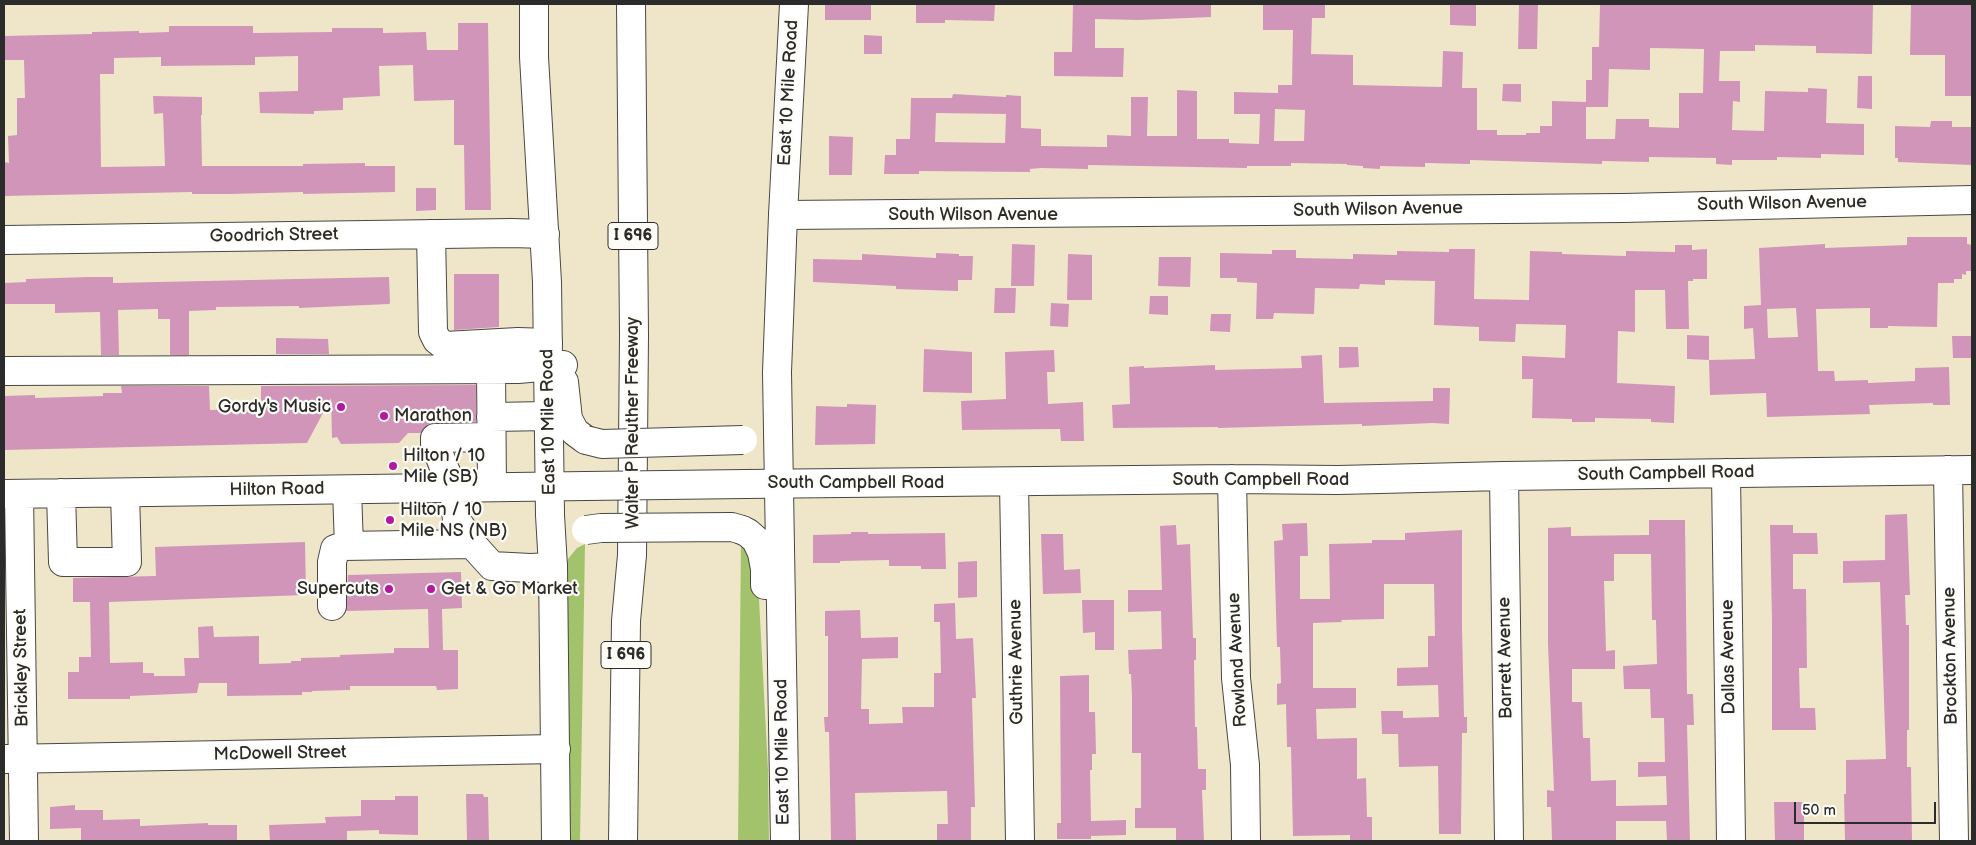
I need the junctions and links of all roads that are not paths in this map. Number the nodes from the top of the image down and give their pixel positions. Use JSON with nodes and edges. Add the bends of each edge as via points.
{"nodes":[{"id":1,"x":534,"y":4,"type":"edge"},
{"id":2,"x":631,"y":4,"type":"edge"},
{"id":3,"x":794,"y":4,"type":"edge"},
{"id":4,"x":1972,"y":200,"type":"edge"},
{"id":5,"x":783,"y":215,"type":"junction"},
{"id":6,"x":431,"y":234,"type":"junction"},
{"id":7,"x":545,"y":234,"type":"junction"},
{"id":8,"x":4,"y":240,"type":"edge"},
{"id":9,"x":553,"y":358,"type":"junction"},
{"id":10,"x":491,"y":369,"type":"junction"},
{"id":11,"x":4,"y":370,"type":"edge"},
{"id":12,"x":778,"y":403,"type":"junction"},
{"id":13,"x":549,"y":416,"type":"junction"},
{"id":14,"x":491,"y":427,"type":"junction"},
{"id":15,"x":1960,"y":470,"type":"edge"},
{"id":16,"x":1726,"y":473,"type":"junction"},
{"id":17,"x":1504,"y":476,"type":"junction"},
{"id":18,"x":1232,"y":479,"type":"junction"},
{"id":19,"x":1014,"y":482,"type":"junction"},
{"id":20,"x":778,"y":483,"type":"junction"},
{"id":21,"x":550,"y":486,"type":"junction"},
{"id":22,"x":492,"y":487,"type":"junction"},
{"id":23,"x":454,"y":488,"type":"junction"},
{"id":24,"x":347,"y":490,"type":"junction"},
{"id":25,"x":125,"y":492,"type":"junction"},
{"id":26,"x":61,"y":493,"type":"junction"},
{"id":27,"x":12,"y":494,"type":"edge"},
{"id":28,"x":472,"y":544,"type":"junction"},
{"id":29,"x":349,"y":546,"type":"junction"},
{"id":30,"x":553,"y":567,"type":"junction"},
{"id":31,"x":332,"y":606,"type":"dead end"},
{"id":32,"x":12,"y":618,"type":"edge"},
{"id":33,"x":556,"y":749,"type":"junction"},
{"id":34,"x":13,"y":759,"type":"edge"},
{"id":35,"x":784,"y":763,"type":"junction"},
{"id":36,"x":24,"y":841,"type":"edge"},
{"id":37,"x":556,"y":841,"type":"edge"},
{"id":38,"x":623,"y":841,"type":"edge"},
{"id":39,"x":785,"y":841,"type":"edge"},
{"id":40,"x":1020,"y":841,"type":"edge"},
{"id":41,"x":1246,"y":841,"type":"edge"},
{"id":42,"x":1509,"y":841,"type":"edge"},
{"id":43,"x":1731,"y":841,"type":"edge"},
{"id":44,"x":1954,"y":841,"type":"edge"}],
"edges":[{"from":1,"to":7,"type":"main road","name":"East 10 Mile Road"},
{"from":2,"to":38,"type":"main road","name":"Walter P Reuther Freeway","number":"I 696","via":[[632,555],[626,621]]},
{"from":3,"to":5,"type":"main road","name":"East 10 Mile Road"},
{"from":4,"to":5,"type":"main road","name":"South Wilson Avenue","via":[[1563,208]]},
{"from":5,"to":12,"type":"main road","name":"East 10 Mile Road"},
{"from":6,"to":7,"type":"main road","name":"Goodrich Street"},
{"from":6,"to":8,"type":"main road","name":"Goodrich Street"},
{"from":6,"to":9,"type":"main road","via":[[433,332],[437,340],[445,346],[518,342]]},
{"from":7,"to":9,"type":"main road","name":"East 10 Mile Road"},
{"from":9,"to":10,"type":"main road","via":[[518,369]]},
{"from":9,"to":12,"type":"main road","bridge":true,"via":[[568,419],[575,432],[586,440],[602,444],[743,440],[762,426]]},
{"from":9,"to":13,"type":"main road","name":"East 10 Mile Road"},
{"from":10,"to":11,"type":"main road"},
{"from":10,"to":14,"type":"main road"},
{"from":12,"to":20,"type":"main road","name":"East 10 Mile Road"},
{"from":13,"to":14,"type":"main road"},
{"from":13,"to":21,"type":"main road","name":"East 10 Mile Road"},
{"from":14,"to":22,"type":"main road"},
{"from":14,"to":23,"type":"main road","via":[[435,438]]},
{"from":15,"to":16,"type":"main road","name":"South Campbell Road"},
{"from":15,"to":44,"type":"main road","name":"Brockton Avenue"},
{"from":16,"to":17,"type":"main road","name":"South Campbell Road"},
{"from":16,"to":43,"type":"main road","name":"Dallas Avenue"},
{"from":17,"to":18,"type":"main road","name":"South Campbell Road"},
{"from":17,"to":42,"type":"main road","name":"Barrett Avenue"},
{"from":18,"to":19,"type":"main road","name":"South Campbell Road"},
{"from":18,"to":41,"type":"main road","name":"Rowland Avenue","via":[[1236,678],[1245,765]]},
{"from":19,"to":20,"type":"main road","name":"South Campbell Road"},
{"from":19,"to":40,"type":"main road","name":"Guthrie Avenue"},
{"from":20,"to":21,"type":"main road","name":"South Campbell Road","bridge":true},
{"from":20,"to":35,"type":"main road","name":"East 10 Mile Road"},
{"from":21,"to":22,"type":"main road","name":"Hilton Road"},
{"from":21,"to":30,"type":"main road","name":"East 10 Mile Road"},
{"from":22,"to":23,"type":"main road","name":"Hilton Road"},
{"from":23,"to":24,"type":"main road","name":"Hilton Road"},
{"from":23,"to":28,"type":"main road","via":[[457,521]]},
{"from":24,"to":25,"type":"main road","name":"Hilton Road"},
{"from":24,"to":29,"type":"main road"},
{"from":25,"to":26,"type":"main road","name":"Hilton Road"},
{"from":25,"to":26,"type":"main road","via":[[127,562],[63,562]]},
{"from":26,"to":27,"type":"main road","name":"Hilton Road"},
{"from":27,"to":32,"type":"main road","name":"Brickley Street"},
{"from":28,"to":29,"type":"main road"},
{"from":28,"to":30,"type":"main road","via":[[492,566]]},
{"from":29,"to":31,"type":"main road","via":[[335,549]]},
{"from":30,"to":33,"type":"main road","name":"East 10 Mile Road"},
{"from":30,"to":35,"type":"main road","bridge":true,"via":[[558,547],[571,536],[586,530],[722,527],[748,533],[756,540],[765,569],[766,620]]},
{"from":32,"to":34,"type":"main road","name":"Brickley Street"},
{"from":33,"to":34,"type":"main road","name":"McDowell Street"},
{"from":33,"to":37,"type":"main road","name":"East 10 Mile Road"},
{"from":34,"to":36,"type":"main road","name":"Brickley Street"},
{"from":35,"to":39,"type":"main road","name":"East 10 Mile Road"}]}
